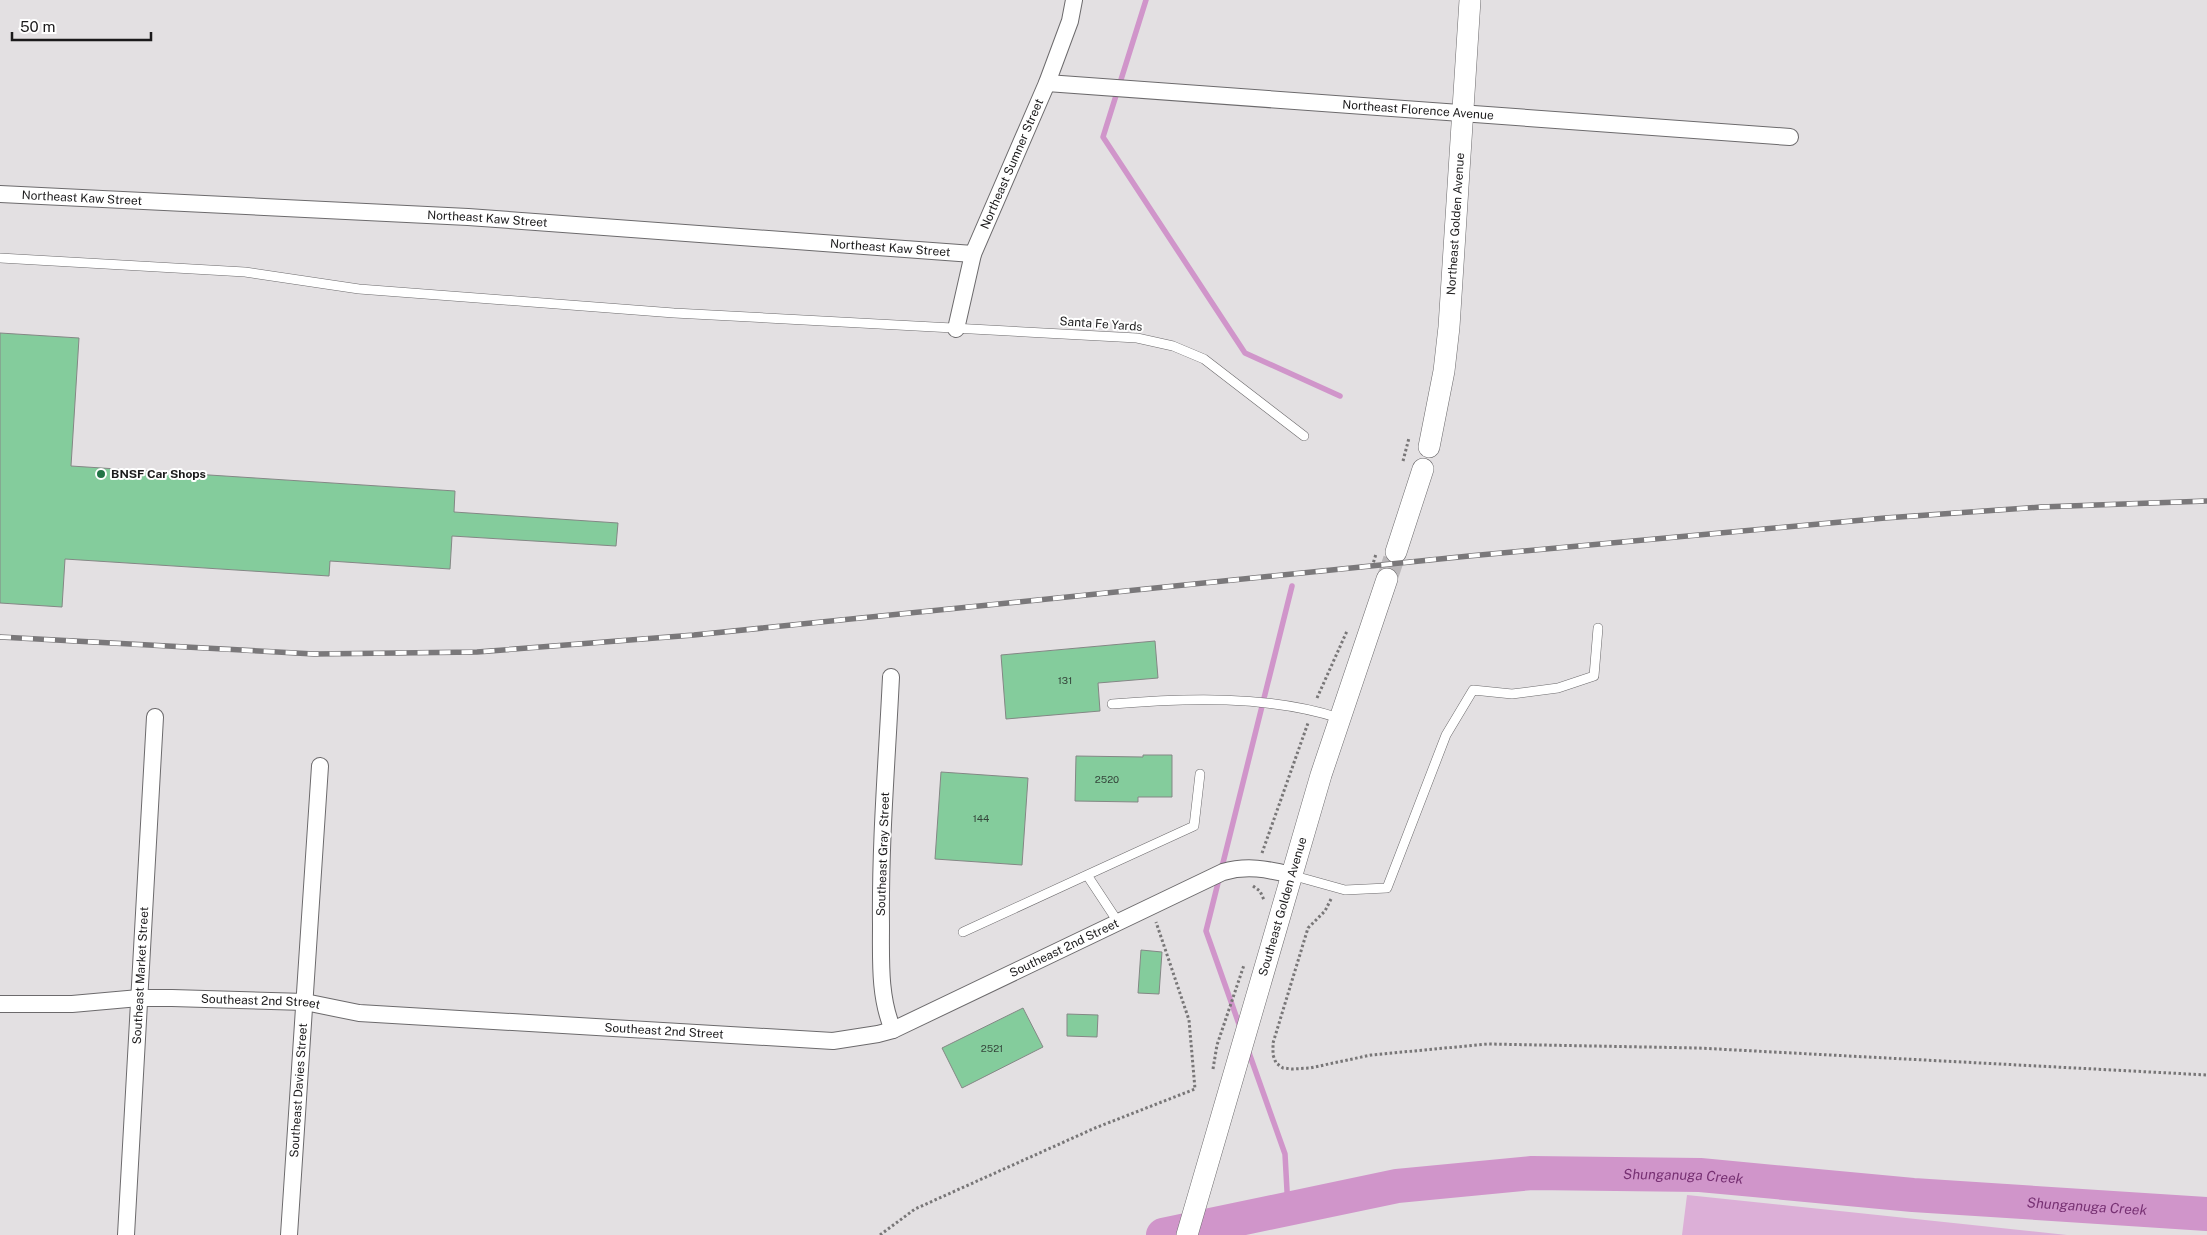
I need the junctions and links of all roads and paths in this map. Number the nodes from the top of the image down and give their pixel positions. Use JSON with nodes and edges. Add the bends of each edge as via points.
{"nodes":[{"id":1,"x":1074,"y":0,"type":"edge"},
{"id":2,"x":1470,"y":0,"type":"edge"},
{"id":3,"x":1047,"y":83,"type":"junction"},
{"id":4,"x":1463,"y":113,"type":"junction"},
{"id":5,"x":1790,"y":137,"type":"dead end"},
{"id":6,"x":0,"y":194,"type":"edge"},
{"id":7,"x":973,"y":254,"type":"junction"},
{"id":8,"x":0,"y":258,"type":"edge"},
{"id":9,"x":956,"y":329,"type":"junction"},
{"id":10,"x":1411,"y":428,"type":"dead end"},
{"id":11,"x":1304,"y":436,"type":"dead end"},
{"id":12,"x":1429,"y":447,"type":"dead end"},
{"id":13,"x":1403,"y":464,"type":"dead end"},
{"id":14,"x":1424,"y":469,"type":"dead end"},
{"id":15,"x":1387,"y":551,"type":"joint"},
{"id":16,"x":1379,"y":574,"type":"joint"},
{"id":17,"x":1351,"y":622,"type":"dead end"},
{"id":18,"x":1598,"y":628,"type":"dead end"},
{"id":19,"x":891,"y":677,"type":"dead end"},
{"id":20,"x":1112,"y":704,"type":"dead end"},
{"id":21,"x":1313,"y":710,"type":"junction"},
{"id":22,"x":155,"y":717,"type":"dead end"},
{"id":23,"x":1340,"y":719,"type":"junction"},
{"id":24,"x":320,"y":766,"type":"dead end"},
{"id":25,"x":1200,"y":774,"type":"dead end"},
{"id":26,"x":1257,"y":868,"type":"junction"},
{"id":27,"x":1087,"y":875,"type":"junction"},
{"id":28,"x":1291,"y":875,"type":"junction"},
{"id":29,"x":1338,"y":888,"type":"junction"},
{"id":30,"x":1148,"y":908,"type":"junction"},
{"id":31,"x":1264,"y":909,"type":"dead end"},
{"id":32,"x":1118,"y":922,"type":"junction"},
{"id":33,"x":964,"y":932,"type":"dead end"},
{"id":34,"x":1247,"y":959,"type":"dead end"},
{"id":35,"x":139,"y":998,"type":"junction"},
{"id":36,"x":305,"y":1002,"type":"junction"},
{"id":37,"x":0,"y":1004,"type":"edge"},
{"id":38,"x":893,"y":1030,"type":"junction"},
{"id":39,"x":1213,"y":1071,"type":"dead end"},
{"id":40,"x":2207,"y":1074,"type":"edge"},
{"id":41,"x":126,"y":1235,"type":"edge"},
{"id":42,"x":290,"y":1235,"type":"edge"},
{"id":43,"x":880,"y":1235,"type":"edge"},
{"id":44,"x":1187,"y":1235,"type":"edge"}],
"edges":[{"from":1,"to":3,"type":"street","name":"Northeast Sumner Street","via":[[1070,21]]},
{"from":2,"to":4,"type":"street","name":"Northeast Golden Avenue"},
{"from":3,"to":4,"type":"street","name":"Northeast Florence Avenue"},
{"from":3,"to":7,"type":"street","name":"Northeast Sumner Street"},
{"from":4,"to":5,"type":"street","name":"Northeast Florence Avenue"},
{"from":4,"to":12,"type":"street","name":"Northeast Golden Avenue","via":[[1449,326]]},
{"from":6,"to":7,"type":"street","name":"Northeast Kaw Street","via":[[468,217]]},
{"from":7,"to":9,"type":"street","name":"Northeast Sumner Street"},
{"from":8,"to":9,"type":"lane","name":"Santa Fe Yards","via":[[245,272],[359,289],[674,313]]},
{"from":9,"to":11,"type":"lane","name":"Santa Fe Yards","via":[[1136,338],[1173,346],[1204,359]]},
{"from":10,"to":13,"type":"path"},
{"from":14,"to":15,"type":"street"},
{"from":15,"to":16,"type":"path"},
{"from":16,"to":23,"type":"street","name":"Southeast Golden Avenue"},
{"from":17,"to":21,"type":"path"},
{"from":18,"to":29,"type":"lane","via":[[1594,676],[1558,688],[1512,694],[1473,690],[1446,735],[1387,888]]},
{"from":19,"to":38,"type":"street","name":"Southeast Gray Street","via":[[881,892],[881,969],[885,1012]]},
{"from":20,"to":21,"type":"lane","via":[[1164,700],[1258,702]]},
{"from":21,"to":23,"type":"lane"},
{"from":21,"to":26,"type":"path"},
{"from":22,"to":35,"type":"street","name":"Southeast Market Street"},
{"from":23,"to":28,"type":"street","name":"Southeast Golden Avenue"},
{"from":24,"to":36,"type":"street","name":"Southeast Davies Street"},
{"from":25,"to":27,"type":"lane","via":[[1194,826]]},
{"from":26,"to":28,"type":"street","name":"Southeast 2nd Street"},
{"from":26,"to":30,"type":"street","name":"Southeast 2nd Street","via":[[1223,872]]},
{"from":26,"to":31,"type":"path","via":[[1253,886],[1264,899]]},
{"from":27,"to":32,"type":"lane"},
{"from":27,"to":33,"type":"lane"},
{"from":28,"to":29,"type":"lane"},
{"from":28,"to":44,"type":"street","name":"Southeast Golden Avenue"},
{"from":29,"to":40,"type":"path","via":[[1325,911],[1308,928],[1302,946],[1273,1043],[1276,1063],[1283,1068],[1310,1068],[1371,1055],[1488,1044],[1698,1048]]},
{"from":30,"to":32,"type":"street","name":"Southeast 2nd Street"},
{"from":30,"to":43,"type":"path","via":[[1159,928],[1189,1020],[1195,1089],[1095,1128],[916,1209]]},
{"from":32,"to":38,"type":"street","name":"Southeast 2nd Street"},
{"from":34,"to":39,"type":"path","via":[[1217,1046]]},
{"from":35,"to":36,"type":"street","name":"Southeast 2nd Street"},
{"from":35,"to":37,"type":"street","name":"Southeast 2nd Street","via":[[72,1004]]},
{"from":35,"to":41,"type":"street","name":"Southeast Market Street"},
{"from":36,"to":38,"type":"street","name":"Southeast 2nd Street","via":[[359,1013],[833,1041]]},
{"from":36,"to":42,"type":"street","name":"Southeast Davies Street"}]}
